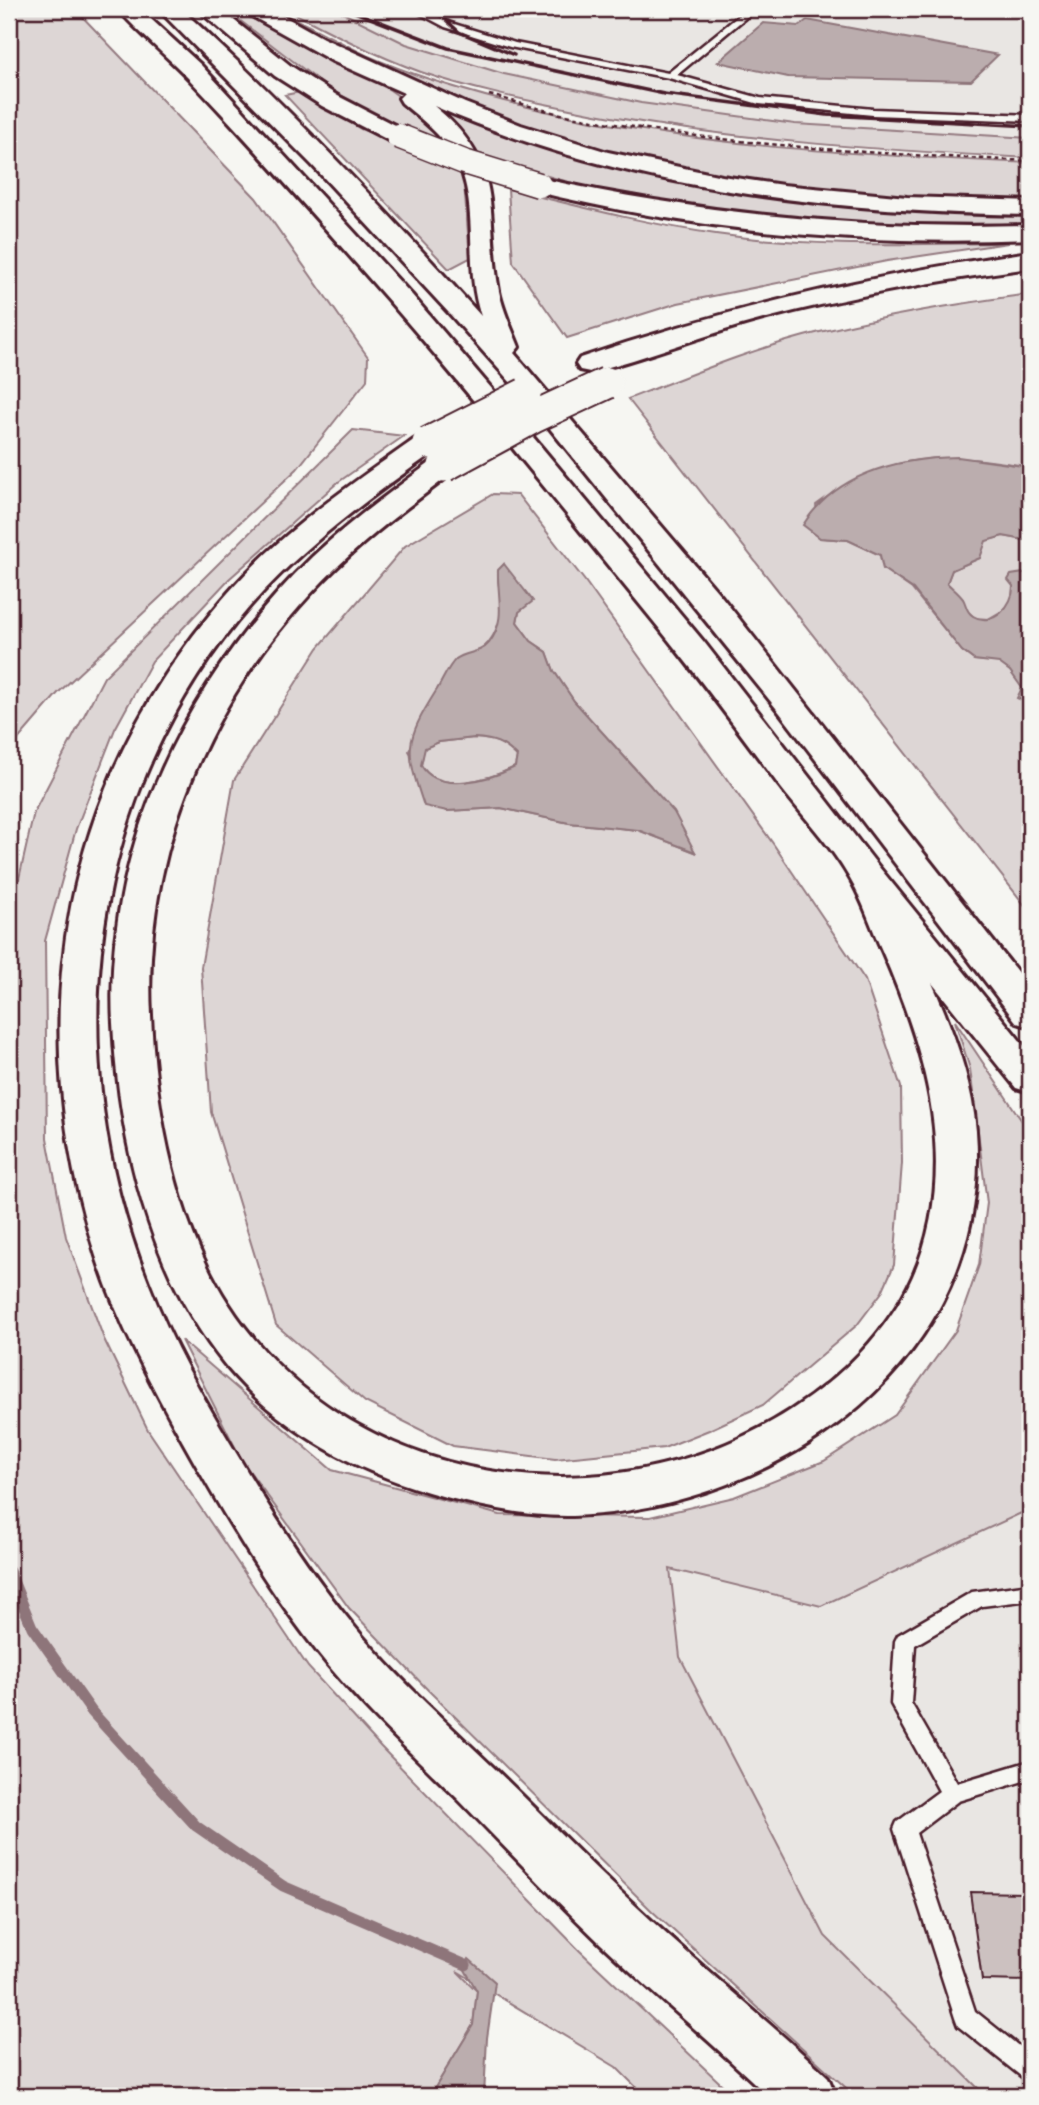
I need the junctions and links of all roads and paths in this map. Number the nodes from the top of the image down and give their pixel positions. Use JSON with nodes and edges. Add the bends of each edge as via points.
{"nodes":[{"id":1,"x":128,"y":9,"type":"edge"},
{"id":2,"x":169,"y":9,"type":"edge"},
{"id":3,"x":207,"y":9,"type":"edge"},
{"id":4,"x":256,"y":9,"type":"edge"},
{"id":5,"x":415,"y":9,"type":"edge"},
{"id":6,"x":752,"y":9,"type":"edge"},
{"id":7,"x":318,"y":43,"type":"junction"},
{"id":8,"x":670,"y":76,"type":"junction"},
{"id":9,"x":485,"y":94,"type":"dead end"},
{"id":10,"x":1030,"y":118,"type":"edge"},
{"id":11,"x":1030,"y":161,"type":"edge"},
{"id":12,"x":1030,"y":208,"type":"edge"},
{"id":13,"x":1030,"y":232,"type":"edge"},
{"id":14,"x":1030,"y":260,"type":"edge"},
{"id":15,"x":1030,"y":278,"type":"edge"},
{"id":16,"x":515,"y":372,"type":"junction"},
{"id":17,"x":599,"y":374,"type":"junction"},
{"id":18,"x":436,"y":455,"type":"junction"},
{"id":19,"x":866,"y":875,"type":"junction"},
{"id":20,"x":1030,"y":1014,"type":"edge"},
{"id":21,"x":1030,"y":1079,"type":"edge"},
{"id":22,"x":1030,"y":1592,"type":"edge"},
{"id":23,"x":1030,"y":1770,"type":"edge"},
{"id":24,"x":952,"y":1794,"type":"junction"},
{"id":25,"x":1030,"y":2070,"type":"edge"},
{"id":26,"x":808,"y":2096,"type":"edge"}],
"edges":[{"from":1,"to":19,"type":"highway","via":[[193,70],[403,301],[692,649]]},
{"from":2,"to":16,"type":"highway","via":[[230,64],[448,293]]},
{"from":3,"to":13,"type":"highway","bridge":true,"via":[[283,71],[330,101],[398,136],[539,185],[752,225],[844,232]]},
{"from":4,"to":7,"type":"highway"},
{"from":5,"to":8,"type":"lane","via":[[448,25],[513,45]]},
{"from":6,"to":8,"type":"lane"},
{"from":7,"to":12,"type":"highway","via":[[488,120],[555,144],[676,176],[829,198]]},
{"from":7,"to":16,"type":"highway","via":[[403,93],[458,142],[469,160],[481,193],[489,304]]},
{"from":8,"to":10,"type":"lane","via":[[759,101],[873,113]]},
{"from":9,"to":11,"type":"path","via":[[565,115],[688,133],[824,149]]},
{"from":14,"to":17,"type":"highway","via":[[791,302],[659,339]]},
{"from":15,"to":17,"type":"highway","via":[[873,303]]},
{"from":16,"to":20,"type":"highway","via":[[737,636]]},
{"from":17,"to":18,"type":"highway","bridge":true,"via":[[534,417]]},
{"from":18,"to":19,"type":"highway","via":[[408,491],[313,572],[262,628],[194,733],[148,849],[136,908],[130,986],[144,1123],[177,1245],[200,1293],[240,1352],[283,1393],[349,1443],[419,1472],[501,1492],[575,1497],[653,1489],[718,1471],[794,1434],[852,1388],[897,1341],[929,1289],[944,1247],[954,1183],[956,1128],[942,1058]]},
{"from":18,"to":26,"type":"highway","via":[[379,477],[314,528],[220,622],[150,732],[117,802],[87,905],[79,992],[86,1132],[97,1190],[139,1313],[184,1405],[252,1522],[330,1631],[384,1695],[619,1925]]},
{"from":19,"to":21,"type":"highway"},
{"from":22,"to":24,"type":"lane","via":[[979,1598],[905,1641],[901,1704]]},
{"from":23,"to":24,"type":"lane"},
{"from":24,"to":25,"type":"lane","via":[[904,1829],[967,2018]]}]}
